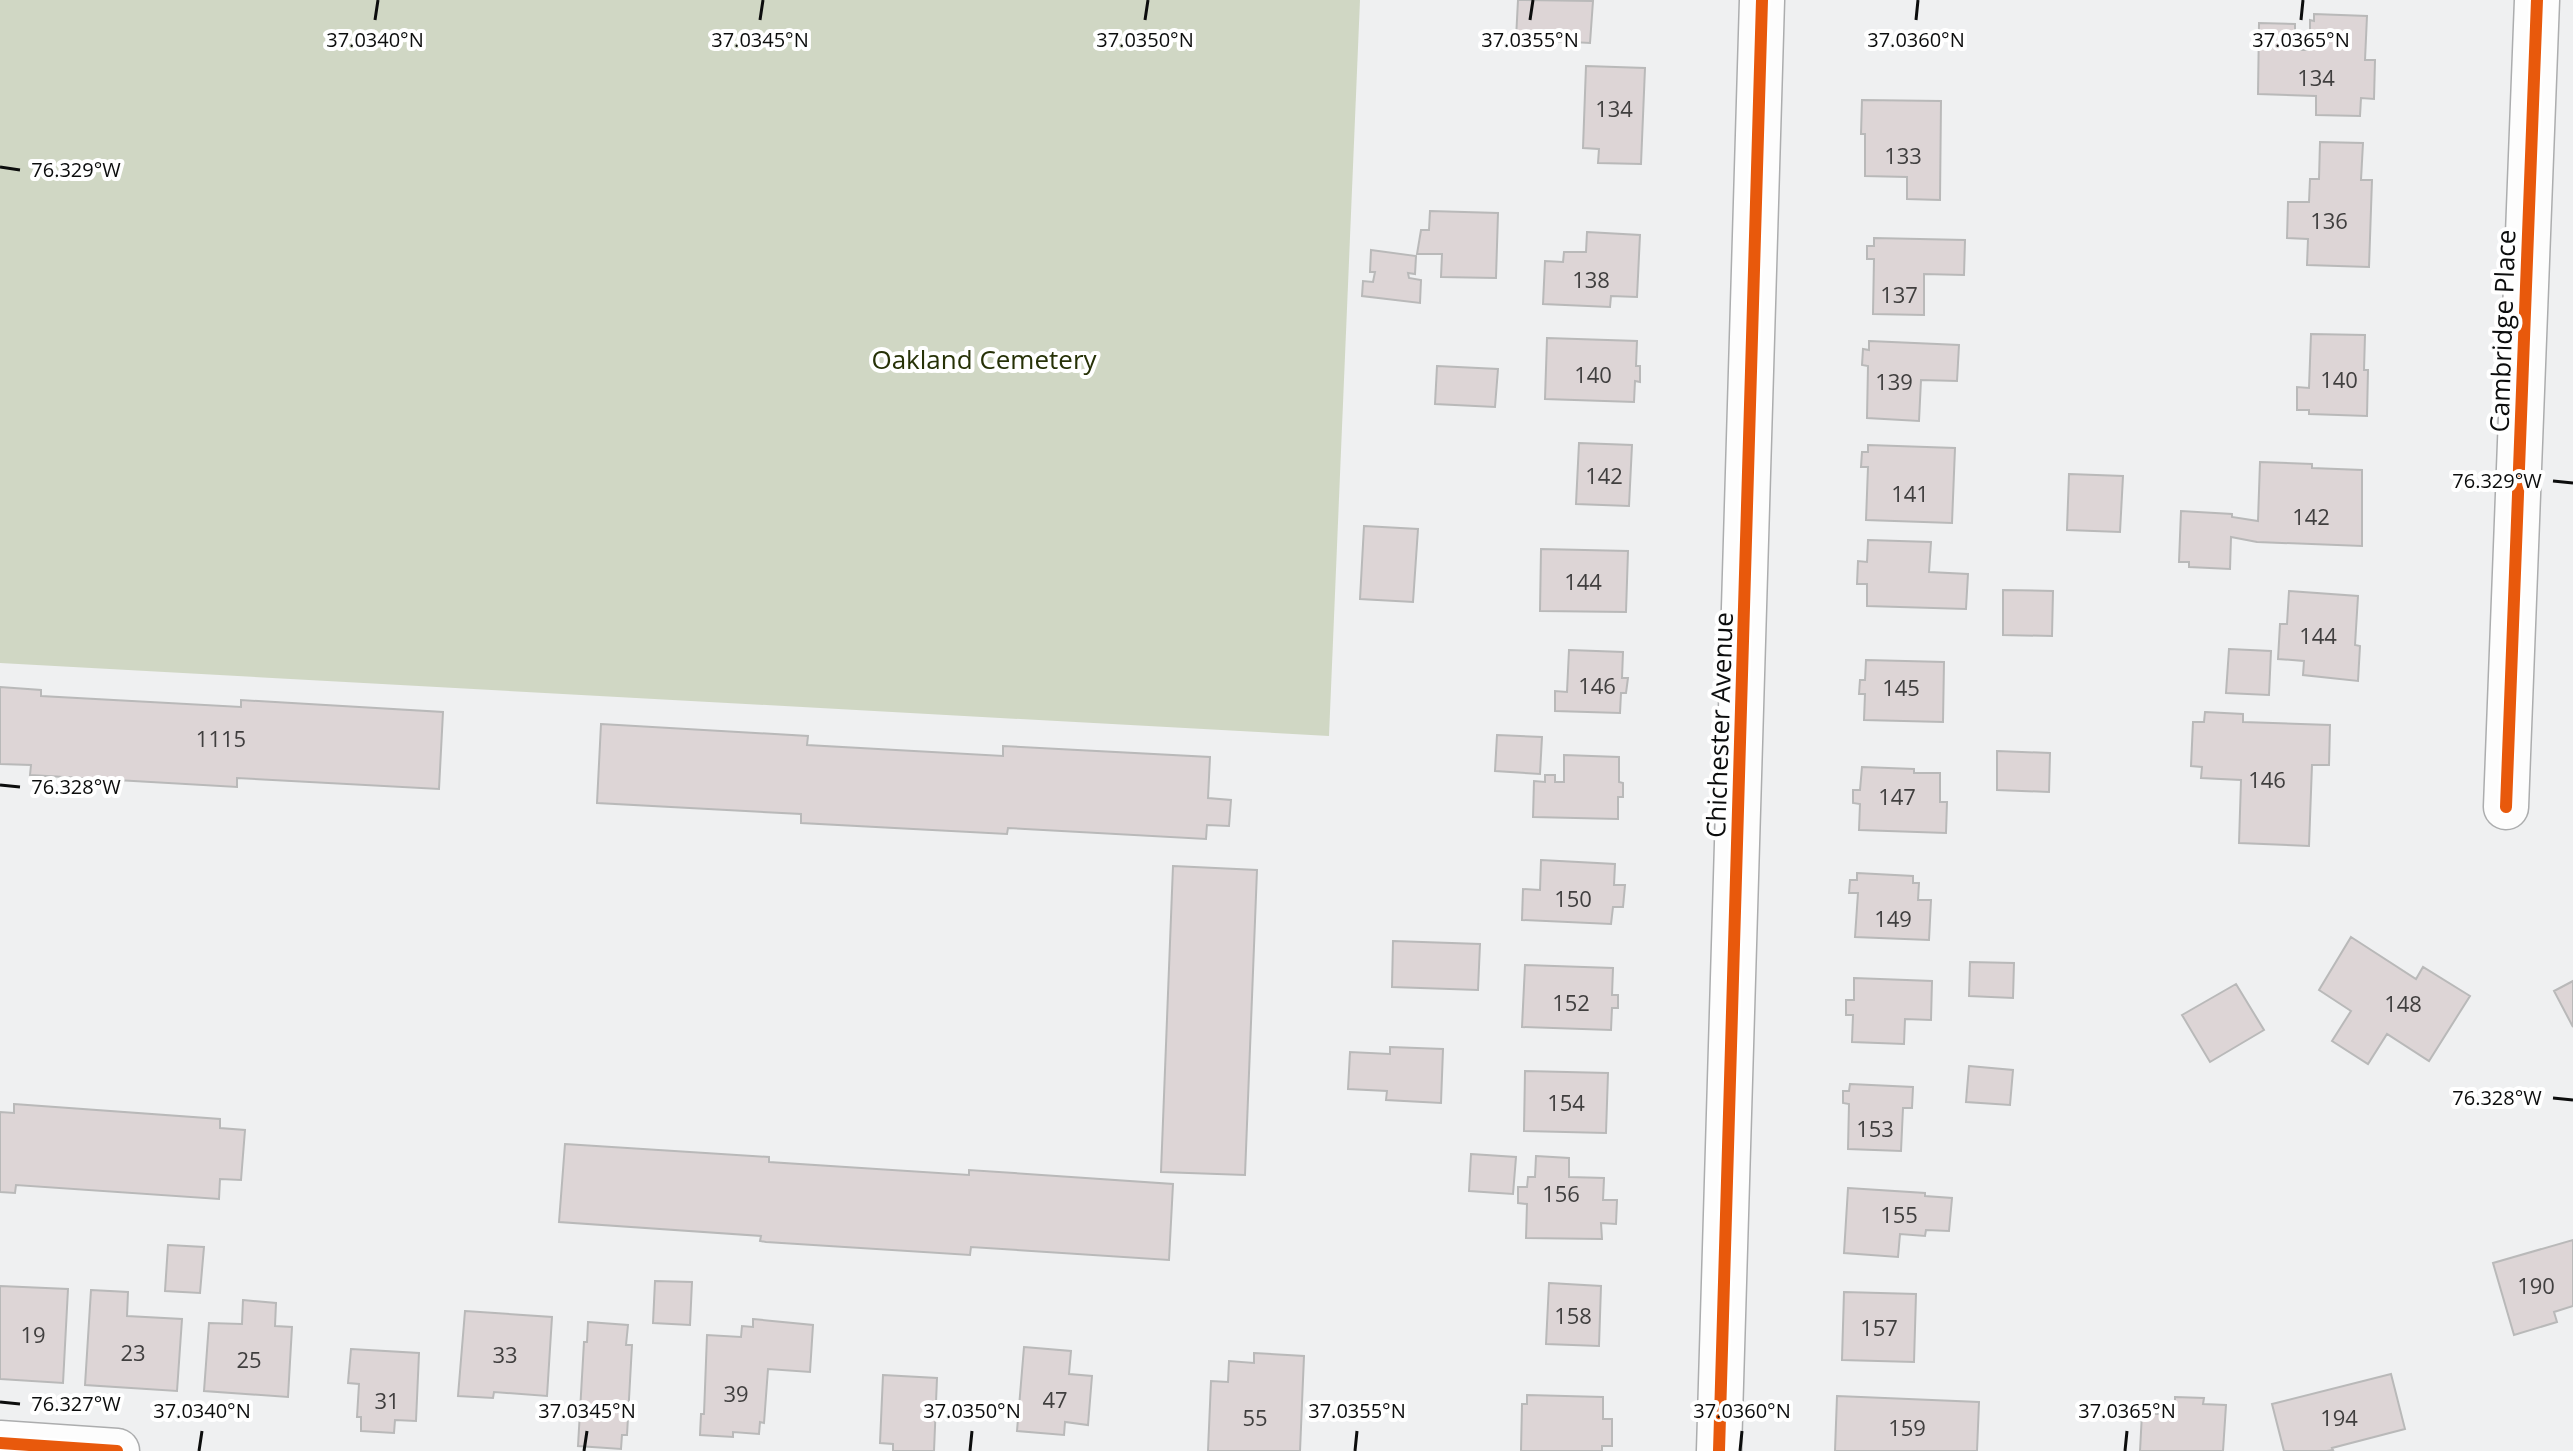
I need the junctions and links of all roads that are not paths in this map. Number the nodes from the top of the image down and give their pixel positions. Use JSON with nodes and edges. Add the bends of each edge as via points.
{"nodes":[{"id":1,"x":1762,"y":0,"type":"edge"},
{"id":2,"x":2537,"y":0,"type":"edge"},
{"id":3,"x":2506,"y":807,"type":"dead end"},
{"id":4,"x":0,"y":1443,"type":"edge"},
{"id":5,"x":117,"y":1451,"type":"edge"},
{"id":6,"x":1719,"y":1451,"type":"edge"}],
"edges":[{"from":1,"to":6,"type":"street","name":"Chichester Avenue"},
{"from":2,"to":3,"type":"street","name":"Cambridge Place"},
{"from":4,"to":5,"type":"street"}]}
